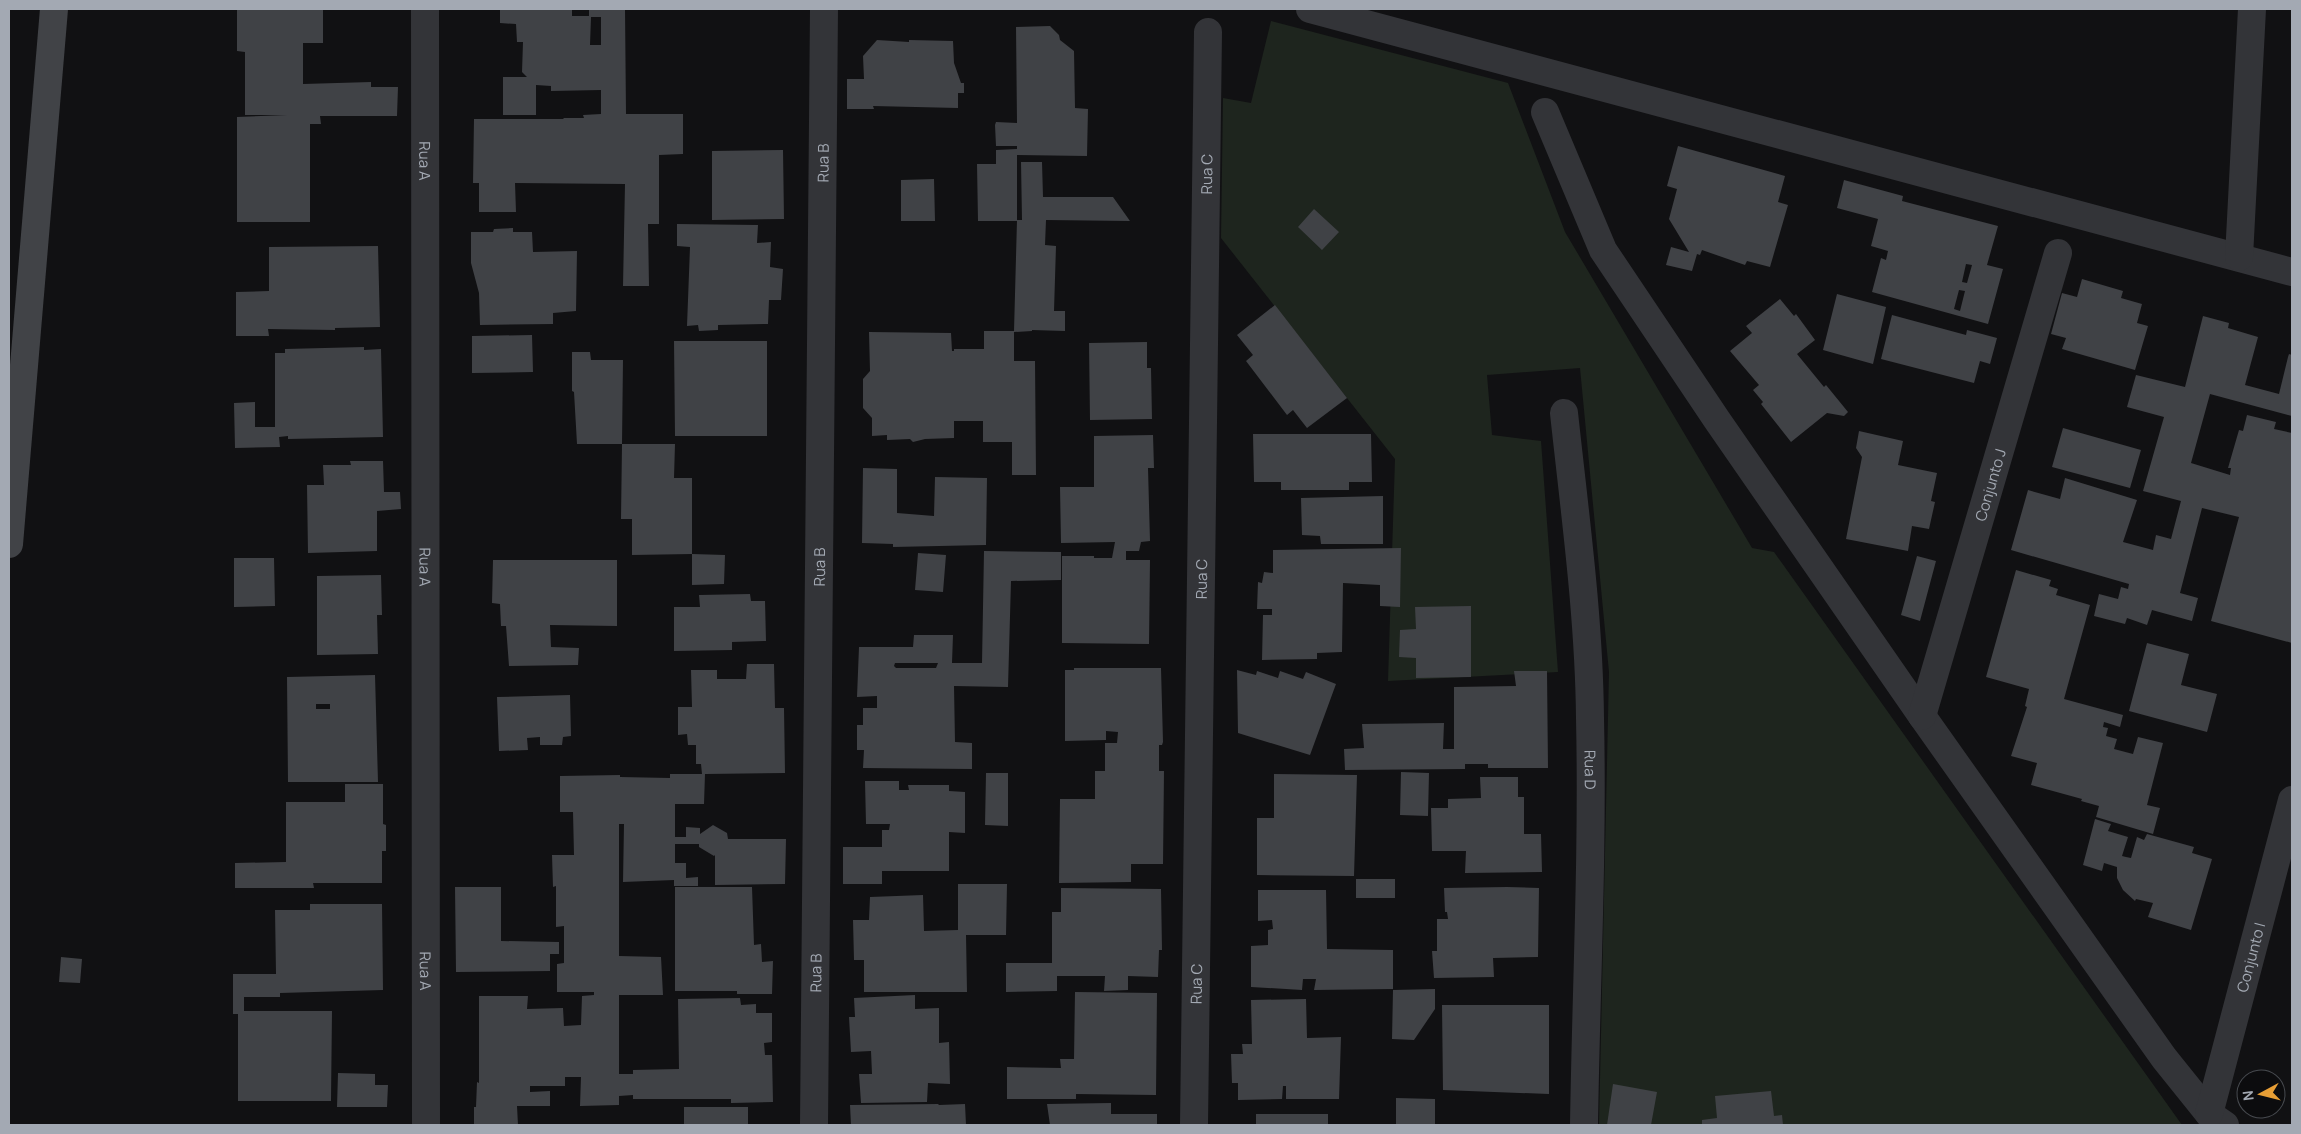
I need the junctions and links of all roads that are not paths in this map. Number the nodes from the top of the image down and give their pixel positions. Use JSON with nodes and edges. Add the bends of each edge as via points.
{"nodes":[{"id":1,"x":54,"y":9,"type":"edge"},
{"id":2,"x":425,"y":9,"type":"edge"},
{"id":3,"x":824,"y":9,"type":"edge"},
{"id":4,"x":2252,"y":9,"type":"edge"},
{"id":5,"x":1324,"y":11,"type":"edge"},
{"id":6,"x":1208,"y":32,"type":"dead end"},
{"id":7,"x":1546,"y":112,"type":"dead end"},
{"id":8,"x":2058,"y":254,"type":"dead end"},
{"id":9,"x":2238,"y":257,"type":"junction"},
{"id":10,"x":2292,"y":272,"type":"edge"},
{"id":11,"x":1564,"y":414,"type":"dead end"},
{"id":12,"x":9,"y":544,"type":"edge"},
{"id":13,"x":1922,"y":716,"type":"junction"},
{"id":14,"x":2292,"y":800,"type":"edge"},
{"id":15,"x":2217,"y":1120,"type":"edge"},
{"id":16,"x":426,"y":1125,"type":"edge"},
{"id":17,"x":814,"y":1125,"type":"edge"},
{"id":18,"x":1194,"y":1125,"type":"edge"},
{"id":19,"x":1584,"y":1125,"type":"edge"}],
"edges":[{"from":1,"to":12,"type":"main road"},
{"from":2,"to":16,"type":"street","name":"Rua A"},
{"from":3,"to":17,"type":"street","name":"Rua B"},
{"from":4,"to":9,"type":"street"},
{"from":5,"to":9,"type":"street"},
{"from":6,"to":18,"type":"street","name":"Rua C"},
{"from":7,"to":13,"type":"street","via":[[1603,250]]},
{"from":8,"to":13,"type":"street","name":"Conjunto J"},
{"from":9,"to":10,"type":"street"},
{"from":11,"to":19,"type":"street","name":"Rua D","via":[[1584,587],[1590,717]]},
{"from":13,"to":15,"type":"street","via":[[2164,1058]]},
{"from":14,"to":15,"type":"street","name":"Conjunto I"}]}
